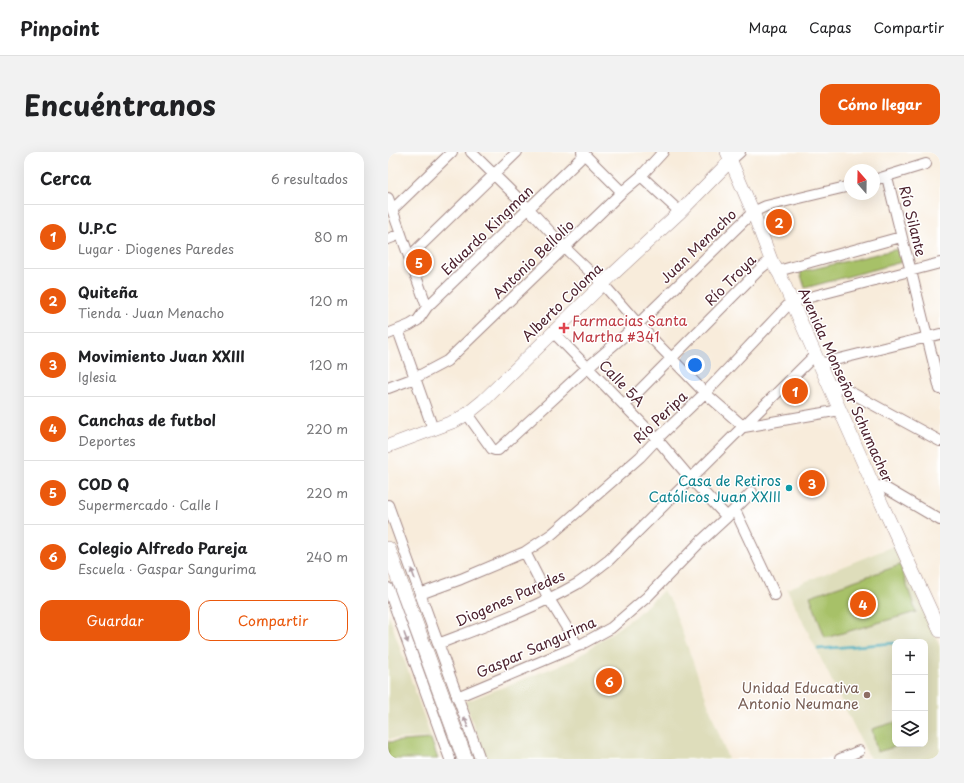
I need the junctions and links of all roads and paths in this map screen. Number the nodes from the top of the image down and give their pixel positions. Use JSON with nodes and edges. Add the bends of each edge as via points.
{"nodes":[{"id":1,"x":452,"y":152,"type":"edge"},
{"id":2,"x":471,"y":152,"type":"edge"},
{"id":3,"x":517,"y":152,"type":"edge"},
{"id":4,"x":583,"y":153,"type":"edge"},
{"id":5,"x":656,"y":154,"type":"edge"},
{"id":6,"x":732,"y":155,"type":"edge"},
{"id":7,"x":926,"y":164,"type":"dead end"},
{"id":8,"x":494,"y":175,"type":"junction"},
{"id":9,"x":641,"y":176,"type":"junction"},
{"id":10,"x":887,"y":177,"type":"junction"},
{"id":11,"x":880,"y":179,"type":"edge"},
{"id":12,"x":844,"y":187,"type":"edge"},
{"id":13,"x":622,"y":192,"type":"junction"},
{"id":14,"x":388,"y":198,"type":"edge"},
{"id":15,"x":529,"y":209,"type":"junction"},
{"id":16,"x":392,"y":210,"type":"junction"},
{"id":17,"x":680,"y":212,"type":"junction"},
{"id":18,"x":753,"y":212,"type":"junction"},
{"id":19,"x":401,"y":234,"type":"junction"},
{"id":20,"x":901,"y":237,"type":"junction"},
{"id":21,"x":388,"y":238,"type":"edge"},
{"id":22,"x":565,"y":248,"type":"junction"},
{"id":23,"x":410,"y":256,"type":"junction"},
{"id":24,"x":771,"y":260,"type":"junction"},
{"id":25,"x":940,"y":263,"type":"edge"},
{"id":26,"x":911,"y":270,"type":"junction"},
{"id":27,"x":778,"y":271,"type":"junction"},
{"id":28,"x":603,"y":284,"type":"junction"},
{"id":29,"x":791,"y":302,"type":"junction"},
{"id":30,"x":427,"y":307,"type":"junction"},
{"id":31,"x":638,"y":324,"type":"junction"},
{"id":32,"x":393,"y":332,"type":"edge"},
{"id":33,"x":553,"y":332,"type":"junction"},
{"id":34,"x":940,"y":334,"type":"edge"},
{"id":35,"x":927,"y":337,"type":"junction"},
{"id":36,"x":672,"y":359,"type":"junction"},
{"id":37,"x":817,"y":359,"type":"junction"},
{"id":38,"x":588,"y":367,"type":"junction"},
{"id":39,"x":415,"y":378,"type":"junction"},
{"id":40,"x":827,"y":383,"type":"junction"},
{"id":41,"x":388,"y":388,"type":"edge"},
{"id":42,"x":940,"y":389,"type":"edge"},
{"id":43,"x":705,"y":393,"type":"junction"},
{"id":44,"x":625,"y":406,"type":"junction"},
{"id":45,"x":840,"y":410,"type":"junction"},
{"id":46,"x":467,"y":414,"type":"junction"},
{"id":47,"x":744,"y":427,"type":"junction"},
{"id":48,"x":433,"y":429,"type":"junction"},
{"id":49,"x":657,"y":438,"type":"junction"},
{"id":50,"x":940,"y":441,"type":"edge"},
{"id":51,"x":388,"y":446,"type":"edge"},
{"id":52,"x":690,"y":478,"type":"junction"},
{"id":53,"x":874,"y":487,"type":"junction"},
{"id":54,"x":752,"y":492,"type":"dead end"},
{"id":55,"x":388,"y":506,"type":"edge"},
{"id":56,"x":731,"y":513,"type":"junction"},
{"id":57,"x":940,"y":520,"type":"edge"},
{"id":58,"x":388,"y":549,"type":"edge"},
{"id":59,"x":525,"y":552,"type":"junction"},
{"id":60,"x":388,"y":588,"type":"edge"},
{"id":61,"x":420,"y":594,"type":"junction"},
{"id":62,"x":775,"y":594,"type":"dead end"},
{"id":63,"x":549,"y":599,"type":"junction"},
{"id":64,"x":940,"y":631,"type":"edge"},
{"id":65,"x":438,"y":644,"type":"junction"},
{"id":66,"x":578,"y":646,"type":"junction"},
{"id":67,"x":457,"y":697,"type":"junction"},
{"id":68,"x":858,"y":751,"type":"dead end"},
{"id":69,"x":450,"y":759,"type":"edge"},
{"id":70,"x":465,"y":759,"type":"edge"},
{"id":71,"x":480,"y":759,"type":"edge"},
{"id":72,"x":840,"y":759,"type":"edge"}],
"edges":[{"from":1,"to":16,"type":"street"},
{"from":2,"to":8,"type":"street"},
{"from":3,"to":8,"type":"street"},
{"from":4,"to":13,"type":"street"},
{"from":4,"to":15,"type":"street","name":"Eduardo Kingman"},
{"from":5,"to":9,"type":"street","name":"Antonio Bellolio"},
{"from":6,"to":17,"type":"street","name":"Alberto Coloma"},
{"from":6,"to":18,"type":"street","name":"Avenida Monseñor Schumacher"},
{"from":7,"to":10,"type":"street"},
{"from":8,"to":15,"type":"street"},
{"from":8,"to":23,"type":"street"},
{"from":9,"to":13,"type":"street","name":"Antonio Bellolio"},
{"from":9,"to":17,"type":"street"},
{"from":10,"to":11,"type":"street"},
{"from":10,"to":20,"type":"street","name":"Río Silante"},
{"from":12,"to":18,"type":"street","name":"Juan Menacho","via":[[766,206]]},
{"from":13,"to":22,"type":"street","name":"Antonio Bellolio"},
{"from":14,"to":16,"type":"street"},
{"from":15,"to":22,"type":"street"},
{"from":15,"to":30,"type":"street","name":"Eduardo Kingman"},
{"from":16,"to":19,"type":"street"},
{"from":17,"to":28,"type":"street","name":"Alberto Coloma"},
{"from":18,"to":24,"type":"street","name":"Avenida Monseñor Schumacher"},
{"from":18,"to":31,"type":"street","name":"Juan Menacho"},
{"from":19,"to":21,"type":"street"},
{"from":19,"to":23,"type":"street"},
{"from":20,"to":26,"type":"street","name":"Río Silante"},
{"from":20,"to":27,"type":"street","name":"Río Troya"},
{"from":22,"to":28,"type":"street"},
{"from":22,"to":39,"type":"street","name":"Antonio Bellolio","via":[[446,361]]},
{"from":23,"to":30,"type":"street"},
{"from":24,"to":27,"type":"street","name":"Avenida Monseñor Schumacher"},
{"from":24,"to":36,"type":"street","name":"Río Troya"},
{"from":25,"to":26,"type":"street"},
{"from":26,"to":29,"type":"street"},
{"from":26,"to":35,"type":"street","name":"Río Silante"},
{"from":27,"to":29,"type":"street","name":"Avenida Monseñor Schumacher"},
{"from":28,"to":31,"type":"street"},
{"from":28,"to":33,"type":"street","name":"Alberto Coloma"},
{"from":29,"to":37,"type":"street","name":"Avenida Monseñor Schumacher"},
{"from":29,"to":43,"type":"street","name":"Río Peripa"},
{"from":30,"to":32,"type":"street","name":"Eduardo Kingman","via":[[418,320]]},
{"from":31,"to":36,"type":"street"},
{"from":31,"to":38,"type":"street","name":"Juan Menacho"},
{"from":32,"to":39,"type":"street"},
{"from":33,"to":38,"type":"street","name":"Calle 5A"},
{"from":33,"to":46,"type":"street","name":"Alberto Coloma","via":[[484,401]]},
{"from":34,"to":35,"type":"street"},
{"from":35,"to":37,"type":"street"},
{"from":35,"to":42,"type":"street","name":"Río Silante"},
{"from":36,"to":43,"type":"street"},
{"from":36,"to":44,"type":"street","name":"Río Troya"},
{"from":37,"to":40,"type":"street","name":"Avenida Monseñor Schumacher"},
{"from":37,"to":47,"type":"street","name":"Diogenes Paredes","via":[[753,415]]},
{"from":38,"to":44,"type":"street","name":"Calle 5A"},
{"from":38,"to":46,"type":"street","name":"Juan Menacho","via":[[498,450],[492,448]]},
{"from":39,"to":41,"type":"street","name":"Antonio Bellolio"},
{"from":39,"to":48,"type":"street"},
{"from":40,"to":45,"type":"street","name":"Avenida Monseñor Schumacher"},
{"from":40,"to":50,"type":"street","via":[[840,386]]},
{"from":43,"to":47,"type":"street"},
{"from":43,"to":49,"type":"street","name":"Río Peripa"},
{"from":44,"to":49,"type":"street","name":"Calle 5A"},
{"from":45,"to":47,"type":"street"},
{"from":45,"to":53,"type":"street","name":"Avenida Monseñor Schumacher"},
{"from":46,"to":48,"type":"street","name":"Alberto Coloma"},
{"from":47,"to":52,"type":"street","name":"Diogenes Paredes"},
{"from":48,"to":51,"type":"street","name":"Alberto Coloma"},
{"from":49,"to":52,"type":"street","name":"Calle 5A"},
{"from":49,"to":59,"type":"street","name":"Río Peripa","via":[[640,457],[552,534]]},
{"from":52,"to":56,"type":"street","name":"Calle 5A"},
{"from":52,"to":63,"type":"street","name":"Diogenes Paredes","via":[[609,560],[578,583]]},
{"from":53,"to":57,"type":"street","via":[[882,486]]},
{"from":53,"to":64,"type":"street","name":"Avenida Monseñor Schumacher"},
{"from":54,"to":56,"type":"street"},
{"from":61,"to":55,"type":"street","one_way":true},
{"from":56,"to":62,"type":"street"},
{"from":56,"to":66,"type":"street","name":"Gaspar Sangurima","via":[[647,597],[611,628]]},
{"from":58,"to":70,"type":"main road"},
{"from":59,"to":61,"type":"street","name":"Río Peripa"},
{"from":59,"to":63,"type":"street"},
{"from":60,"to":69,"type":"street","one_way":true},
{"from":61,"to":65,"type":"street"},
{"from":63,"to":65,"type":"street","name":"Diogenes Paredes"},
{"from":63,"to":66,"type":"street"},
{"from":65,"to":67,"type":"street"},
{"from":66,"to":67,"type":"street","name":"Gaspar Sangurima"},
{"from":71,"to":67,"type":"street","one_way":true},
{"from":68,"to":72,"type":"street"}]}
